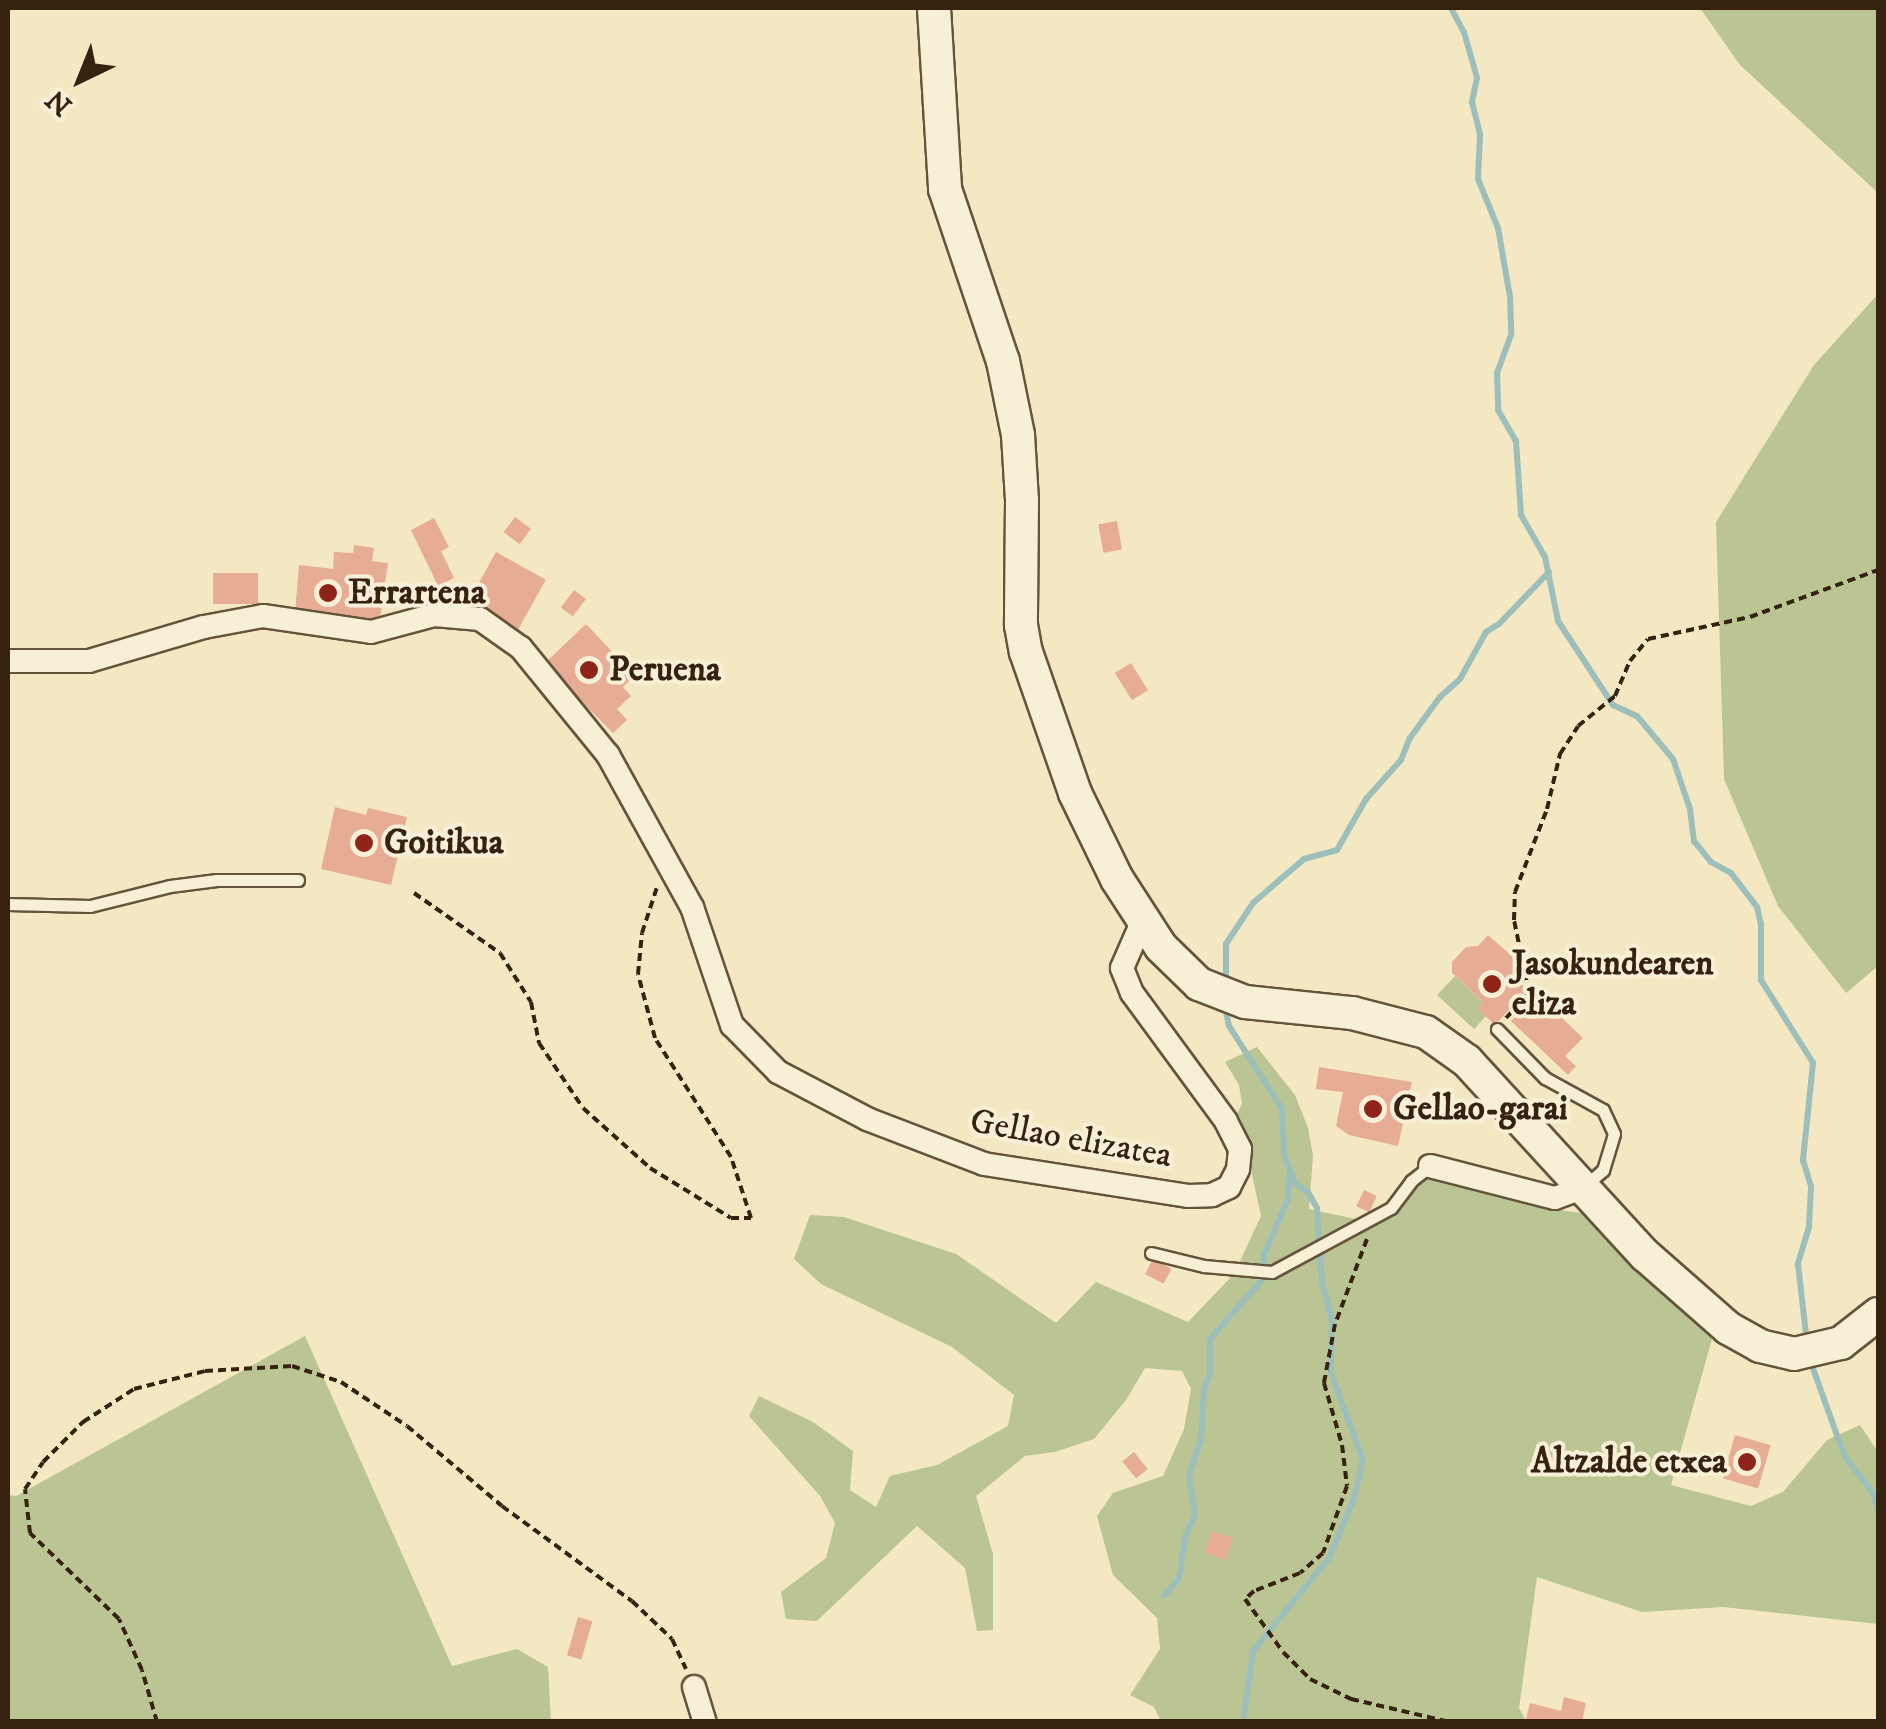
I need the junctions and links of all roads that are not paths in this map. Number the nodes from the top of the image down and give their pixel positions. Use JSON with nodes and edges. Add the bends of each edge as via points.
{"nodes":[{"id":1,"x":934,"y":8,"type":"edge"},
{"id":2,"x":8,"y":661,"type":"edge"},
{"id":3,"x":298,"y":880,"type":"dead end"},
{"id":4,"x":8,"y":904,"type":"edge"},
{"id":5,"x":1143,"y":920,"type":"junction"},
{"id":6,"x":1497,"y":1029,"type":"road end"},
{"id":7,"x":1430,"y":1166,"type":"joint"},
{"id":8,"x":1583,"y":1188,"type":"junction"},
{"id":9,"x":1151,"y":1253,"type":"dead end"},
{"id":10,"x":1878,"y":1314,"type":"edge"},
{"id":11,"x":694,"y":1688,"type":"road end"},
{"id":12,"x":704,"y":1722,"type":"edge"}],
"edges":[{"from":1,"to":5,"type":"street","via":[[945,190],[1003,361],[1018,436],[1020,626],[1076,793]]},
{"from":2,"to":5,"type":"street","name":"Gellao elizatea","via":[[89,661],[263,616],[371,632],[434,614],[480,618],[521,648],[616,767],[692,908],[732,1025],[778,1072],[867,1120],[984,1164],[1212,1195],[1229,1186],[1240,1149],[1132,992],[1122,968]]},
{"from":3,"to":4,"type":"lane","via":[[202,882],[90,906]]},
{"from":5,"to":8,"type":"street","via":[[1199,984],[1246,1002],[1352,1013],[1426,1032],[1466,1061]]},
{"from":6,"to":8,"type":"lane","via":[[1545,1078],[1603,1110],[1614,1134],[1603,1170]]},
{"from":7,"to":8,"type":"street","via":[[1555,1198]]},
{"from":7,"to":9,"type":"lane","via":[[1391,1208],[1272,1272]]},
{"from":8,"to":10,"type":"street","via":[[1645,1256],[1728,1328],[1760,1346],[1794,1354],[1841,1343]]},
{"from":11,"to":12,"type":"street"}]}
